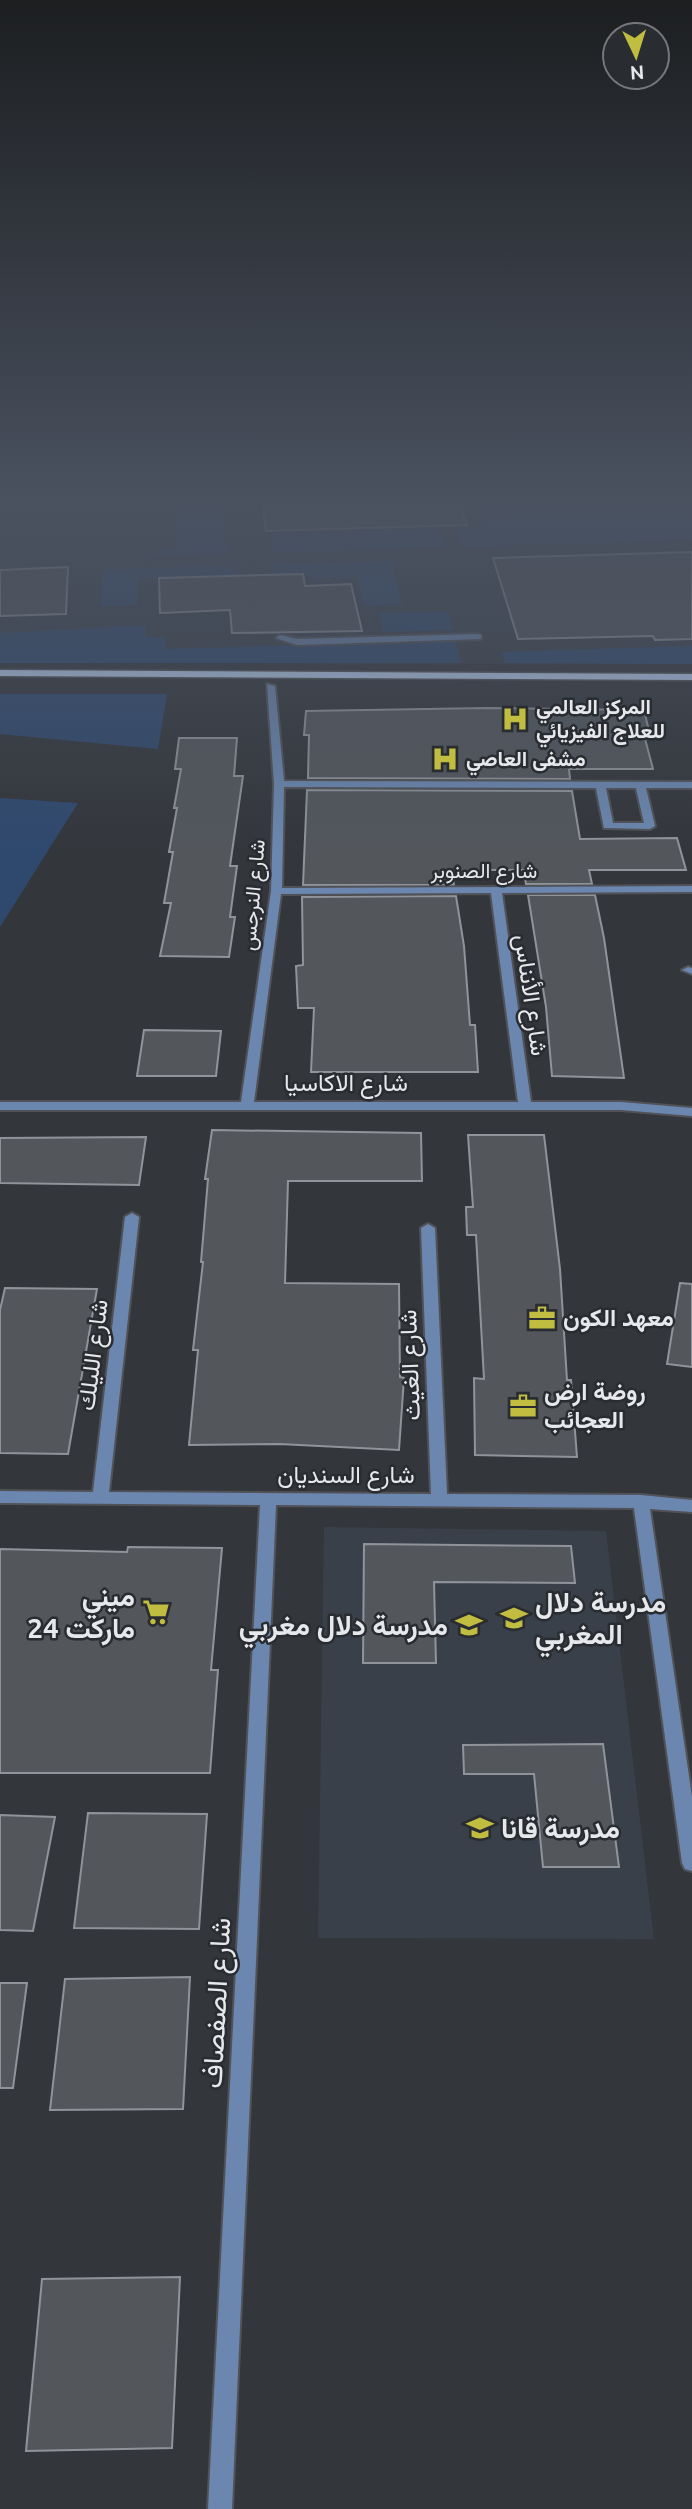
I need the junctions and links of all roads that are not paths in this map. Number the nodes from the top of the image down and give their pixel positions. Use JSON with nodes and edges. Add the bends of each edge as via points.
{"nodes":[{"id":1,"x":478,"y":637,"type":"dead end"},
{"id":2,"x":280,"y":638,"type":"dead end"},
{"id":3,"x":0,"y":673,"type":"edge"},
{"id":4,"x":692,"y":677,"type":"edge"},
{"id":5,"x":0,"y":685,"type":"edge"},
{"id":6,"x":270,"y":686,"type":"junction"},
{"id":7,"x":692,"y":688,"type":"edge"},
{"id":8,"x":279,"y":784,"type":"junction"},
{"id":9,"x":600,"y":785,"type":"junction"},
{"id":10,"x":692,"y":785,"type":"edge"},
{"id":11,"x":640,"y":786,"type":"junction"},
{"id":12,"x":692,"y":889,"type":"edge"},
{"id":13,"x":496,"y":890,"type":"junction"},
{"id":14,"x":276,"y":891,"type":"junction"},
{"id":15,"x":0,"y":1106,"type":"edge"},
{"id":16,"x":247,"y":1106,"type":"junction"},
{"id":17,"x":525,"y":1106,"type":"junction"},
{"id":18,"x":692,"y":1112,"type":"edge"},
{"id":19,"x":132,"y":1217,"type":"dead end"},
{"id":20,"x":428,"y":1228,"type":"dead end"},
{"id":21,"x":0,"y":1497,"type":"edge"},
{"id":22,"x":100,"y":1498,"type":"junction"},
{"id":23,"x":268,"y":1499,"type":"junction"},
{"id":24,"x":439,"y":1500,"type":"junction"},
{"id":25,"x":641,"y":1501,"type":"junction"},
{"id":26,"x":692,"y":1506,"type":"edge"},
{"id":27,"x":692,"y":1863,"type":"edge"},
{"id":28,"x":219,"y":2509,"type":"edge"}],
"edges":[{"from":1,"to":2,"type":"street","via":[[297,642]]},
{"from":3,"to":4,"type":"main road"},
{"from":5,"to":6,"type":"main road"},
{"from":6,"to":7,"type":"main road"},
{"from":6,"to":8,"type":"street","name":"شارع النرجس"},
{"from":8,"to":9,"type":"street"},
{"from":8,"to":14,"type":"street","name":"شارع النرجس"},
{"from":9,"to":11,"type":"street"},
{"from":9,"to":11,"type":"street","via":[[608,825],[650,826]]},
{"from":10,"to":11,"type":"street"},
{"from":12,"to":13,"type":"street","name":"شارع الصنوبر"},
{"from":13,"to":14,"type":"street","name":"شارع الصنوبر"},
{"from":13,"to":17,"type":"street","name":"شارع الأنناس"},
{"from":14,"to":16,"type":"street","name":"شارع النرجس"},
{"from":15,"to":16,"type":"street","name":"شارع الاكاسيا"},
{"from":16,"to":17,"type":"street","name":"شارع الاكاسيا"},
{"from":17,"to":18,"type":"street","name":"شارع الاكاسيا"},
{"from":19,"to":22,"type":"street","name":"شارع الليلك"},
{"from":20,"to":24,"type":"street","name":"شارع الغيث"},
{"from":21,"to":22,"type":"street","name":"شارع السنديان"},
{"from":22,"to":23,"type":"street","name":"شارع السنديان"},
{"from":23,"to":24,"type":"street","name":"شارع السنديان"},
{"from":23,"to":28,"type":"street","name":"شارع الصفصاف"},
{"from":24,"to":25,"type":"street","name":"شارع السنديان"},
{"from":25,"to":26,"type":"street","name":"شارع السنديان"},
{"from":25,"to":27,"type":"street"}]}
